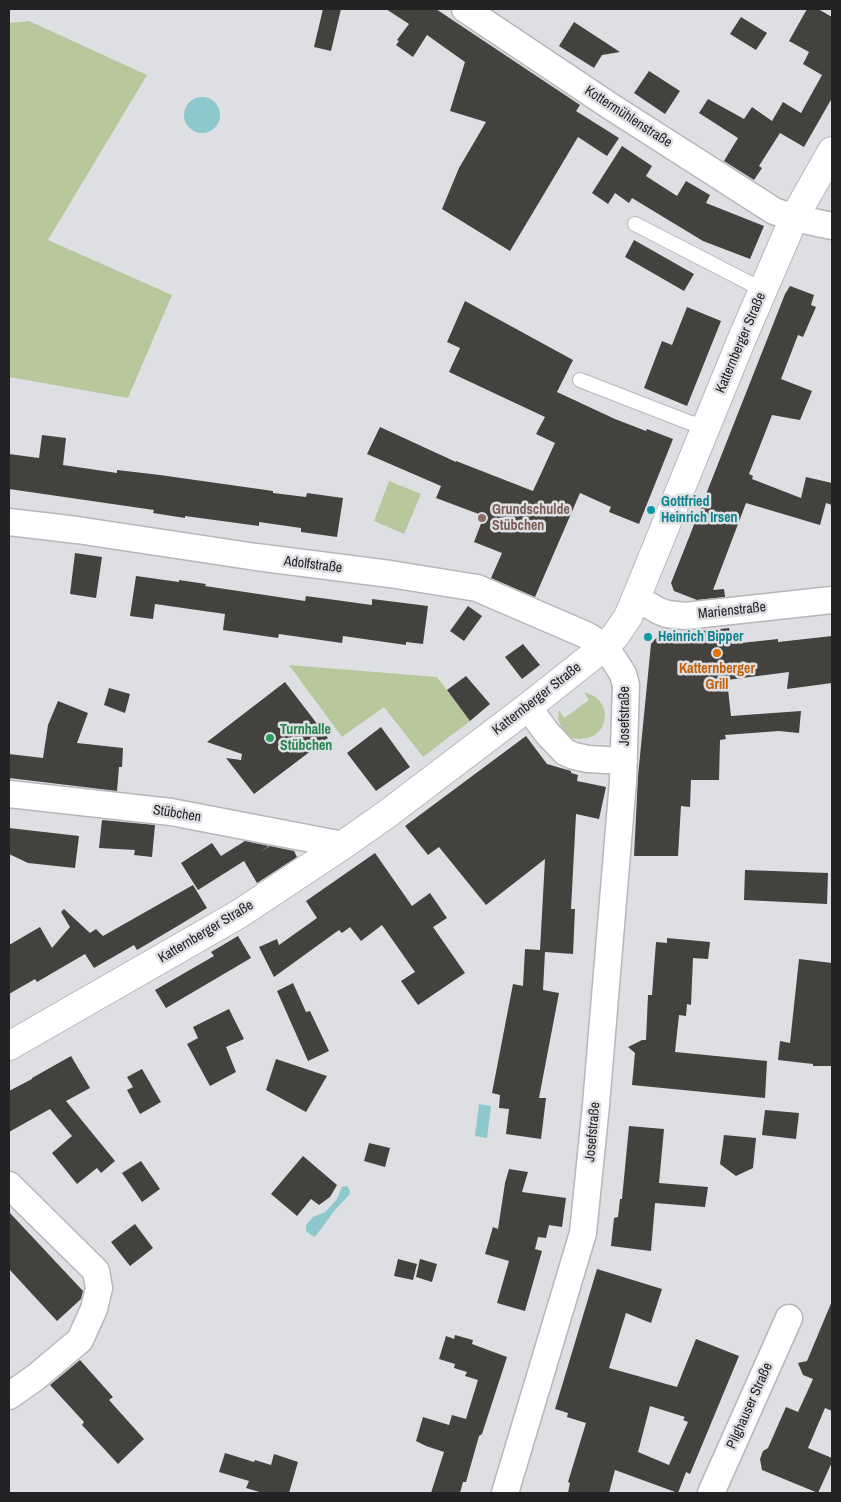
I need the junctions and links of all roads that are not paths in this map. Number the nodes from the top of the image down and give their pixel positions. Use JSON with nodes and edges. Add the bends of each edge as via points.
{"nodes":[{"id":1,"x":466,"y":9,"type":"edge"},
{"id":2,"x":832,"y":152,"type":"edge"},
{"id":3,"x":794,"y":218,"type":"junction"},
{"id":4,"x":634,"y":224,"type":"dead end"},
{"id":5,"x":832,"y":226,"type":"edge"},
{"id":6,"x":763,"y":290,"type":"junction"},
{"id":7,"x":580,"y":380,"type":"dead end"},
{"id":8,"x":706,"y":427,"type":"junction"},
{"id":9,"x":9,"y":522,"type":"edge"},
{"id":10,"x":636,"y":598,"type":"junction"},
{"id":11,"x":832,"y":600,"type":"edge"},
{"id":12,"x":605,"y":646,"type":"junction"},
{"id":13,"x":528,"y":707,"type":"junction"},
{"id":14,"x":624,"y":761,"type":"junction"},
{"id":15,"x":9,"y":794,"type":"edge"},
{"id":16,"x":343,"y":845,"type":"junction"},
{"id":17,"x":9,"y":1046,"type":"edge"},
{"id":18,"x":9,"y":1186,"type":"edge"},
{"id":19,"x":789,"y":1318,"type":"dead end"},
{"id":20,"x":9,"y":1396,"type":"edge"},
{"id":21,"x":505,"y":1493,"type":"edge"},
{"id":22,"x":711,"y":1493,"type":"edge"}],
"edges":[{"from":1,"to":3,"type":"street","name":"Kottermühlenstraße","via":[[774,211]]},
{"from":2,"to":3,"type":"street","name":"Katternberger Straße"},
{"from":3,"to":5,"type":"street","name":"Kottermühlenstraße"},
{"from":3,"to":6,"type":"street","name":"Katternberger Straße"},
{"from":4,"to":6,"type":"lane"},
{"from":6,"to":8,"type":"street","name":"Katternberger Straße"},
{"from":7,"to":8,"type":"lane"},
{"from":8,"to":10,"type":"street","name":"Katternberger Straße"},
{"from":9,"to":12,"type":"street","name":"Adolfstraße","via":[[477,588]]},
{"from":10,"to":11,"type":"street","name":"Marienstraße","via":[[667,614],[685,616]]},
{"from":10,"to":12,"type":"street","name":"Katternberger Straße","via":[[628,617]]},
{"from":12,"to":13,"type":"street","name":"Katternberger Straße"},
{"from":12,"to":14,"type":"street","name":"Josefstraße","via":[[624,674],[626,685]]},
{"from":13,"to":14,"type":"street","name":"Josefstraße","via":[[565,752],[588,759]]},
{"from":13,"to":16,"type":"street","name":"Katternberger Straße"},
{"from":14,"to":21,"type":"street","name":"Josefstraße","via":[[583,1233]]},
{"from":15,"to":16,"type":"street","name":"Stübchen","via":[[171,812]]},
{"from":16,"to":17,"type":"street","name":"Katternberger Straße","via":[[239,914]]},
{"from":18,"to":20,"type":"street","via":[[96,1271],[99,1288],[94,1310],[80,1340]]},
{"from":19,"to":22,"type":"street","name":"Pilghauser Straße"}]}
